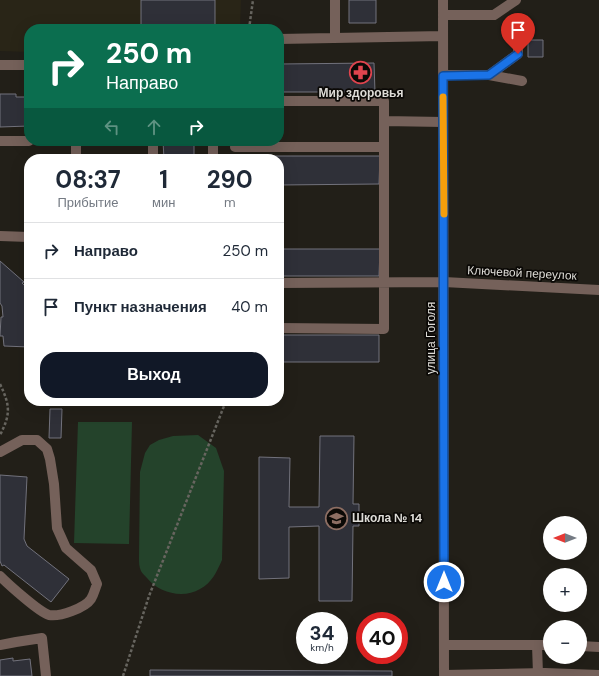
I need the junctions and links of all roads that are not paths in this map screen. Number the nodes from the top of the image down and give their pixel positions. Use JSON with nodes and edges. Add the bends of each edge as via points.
{"nodes":[{"id":1,"x":335,"y":0,"type":"edge"},
{"id":2,"x":443,"y":0,"type":"edge"},
{"id":3,"x":516,"y":0,"type":"edge"},
{"id":4,"x":443,"y":15,"type":"junction"},
{"id":5,"x":518,"y":33,"type":"dead end"},
{"id":6,"x":443,"y":36,"type":"junction"},
{"id":7,"x":335,"y":38,"type":"junction"},
{"id":8,"x":284,"y":39,"type":"edge"},
{"id":9,"x":0,"y":65,"type":"edge"},
{"id":10,"x":24,"y":65,"type":"edge"},
{"id":11,"x":489,"y":75,"type":"junction"},
{"id":12,"x":443,"y":76,"type":"junction"},
{"id":13,"x":522,"y":81,"type":"dead end"},
{"id":14,"x":284,"y":101,"type":"edge"},
{"id":15,"x":384,"y":121,"type":"junction"},
{"id":16,"x":443,"y":122,"type":"junction"},
{"id":17,"x":0,"y":141,"type":"edge"},
{"id":18,"x":24,"y":141,"type":"edge"},
{"id":19,"x":235,"y":147,"type":"dead end"},
{"id":20,"x":384,"y":147,"type":"junction"},
{"id":21,"x":0,"y":236,"type":"edge"},
{"id":22,"x":24,"y":237,"type":"edge"},
{"id":23,"x":384,"y":282,"type":"junction"},
{"id":24,"x":444,"y":282,"type":"junction"},
{"id":25,"x":284,"y":283,"type":"edge"},
{"id":26,"x":599,"y":290,"type":"edge"},
{"id":27,"x":284,"y":328,"type":"edge"},
{"id":28,"x":0,"y":452,"type":"edge"},
{"id":29,"x":0,"y":576,"type":"edge"},
{"id":30,"x":0,"y":645,"type":"edge"},
{"id":31,"x":444,"y":645,"type":"junction"},
{"id":32,"x":537,"y":645,"type":"junction"},
{"id":33,"x":543,"y":645,"type":"edge"},
{"id":34,"x":587,"y":646,"type":"edge"},
{"id":35,"x":599,"y":646,"type":"edge"},
{"id":36,"x":538,"y":674,"type":"junction"},
{"id":37,"x":444,"y":675,"type":"edge"},
{"id":38,"x":599,"y":675,"type":"edge"},
{"id":39,"x":46,"y":676,"type":"edge"}],
"edges":[{"from":1,"to":7,"type":"street"},
{"from":2,"to":4,"type":"street","name":"улица Гоголя"},
{"from":3,"to":4,"type":"street","via":[[494,15]]},
{"from":4,"to":6,"type":"street","name":"улица Гоголя"},
{"from":5,"to":11,"type":"street","via":[[518,54]]},
{"from":6,"to":7,"type":"street"},
{"from":6,"to":12,"type":"street","name":"улица Гоголя"},
{"from":7,"to":8,"type":"street"},
{"from":9,"to":10,"type":"street"},
{"from":11,"to":12,"type":"street"},
{"from":11,"to":13,"type":"street"},
{"from":12,"to":16,"type":"street","name":"улица Гоголя"},
{"from":14,"to":15,"type":"street","via":[[384,101]]},
{"from":15,"to":16,"type":"street"},
{"from":15,"to":20,"type":"street"},
{"from":16,"to":24,"type":"street","name":"улица Гоголя"},
{"from":17,"to":18,"type":"street"},
{"from":19,"to":20,"type":"street"},
{"from":20,"to":23,"type":"street"},
{"from":21,"to":22,"type":"street"},
{"from":23,"to":24,"type":"street","name":"Ключевой переулок"},
{"from":23,"to":25,"type":"street","name":"Ключевой переулок"},
{"from":23,"to":27,"type":"street","via":[[384,329]]},
{"from":24,"to":26,"type":"street","name":"Ключевой переулок"},
{"from":24,"to":31,"type":"street","name":"улица Гоголя"},
{"from":28,"to":29,"type":"street","via":[[22,440],[37,440],[47,449],[54,484],[57,528],[66,548],[90,570],[97,584],[90,600],[75,610],[59,615],[48,615]]},
{"from":30,"to":39,"type":"street","via":[[42,638]]},
{"from":31,"to":32,"type":"street"},
{"from":31,"to":37,"type":"street","name":"улица Гоголя"},
{"from":32,"to":33,"type":"street"},
{"from":32,"to":36,"type":"street"},
{"from":34,"to":35,"type":"street"},
{"from":36,"to":37,"type":"street"},
{"from":36,"to":38,"type":"street"}]}
